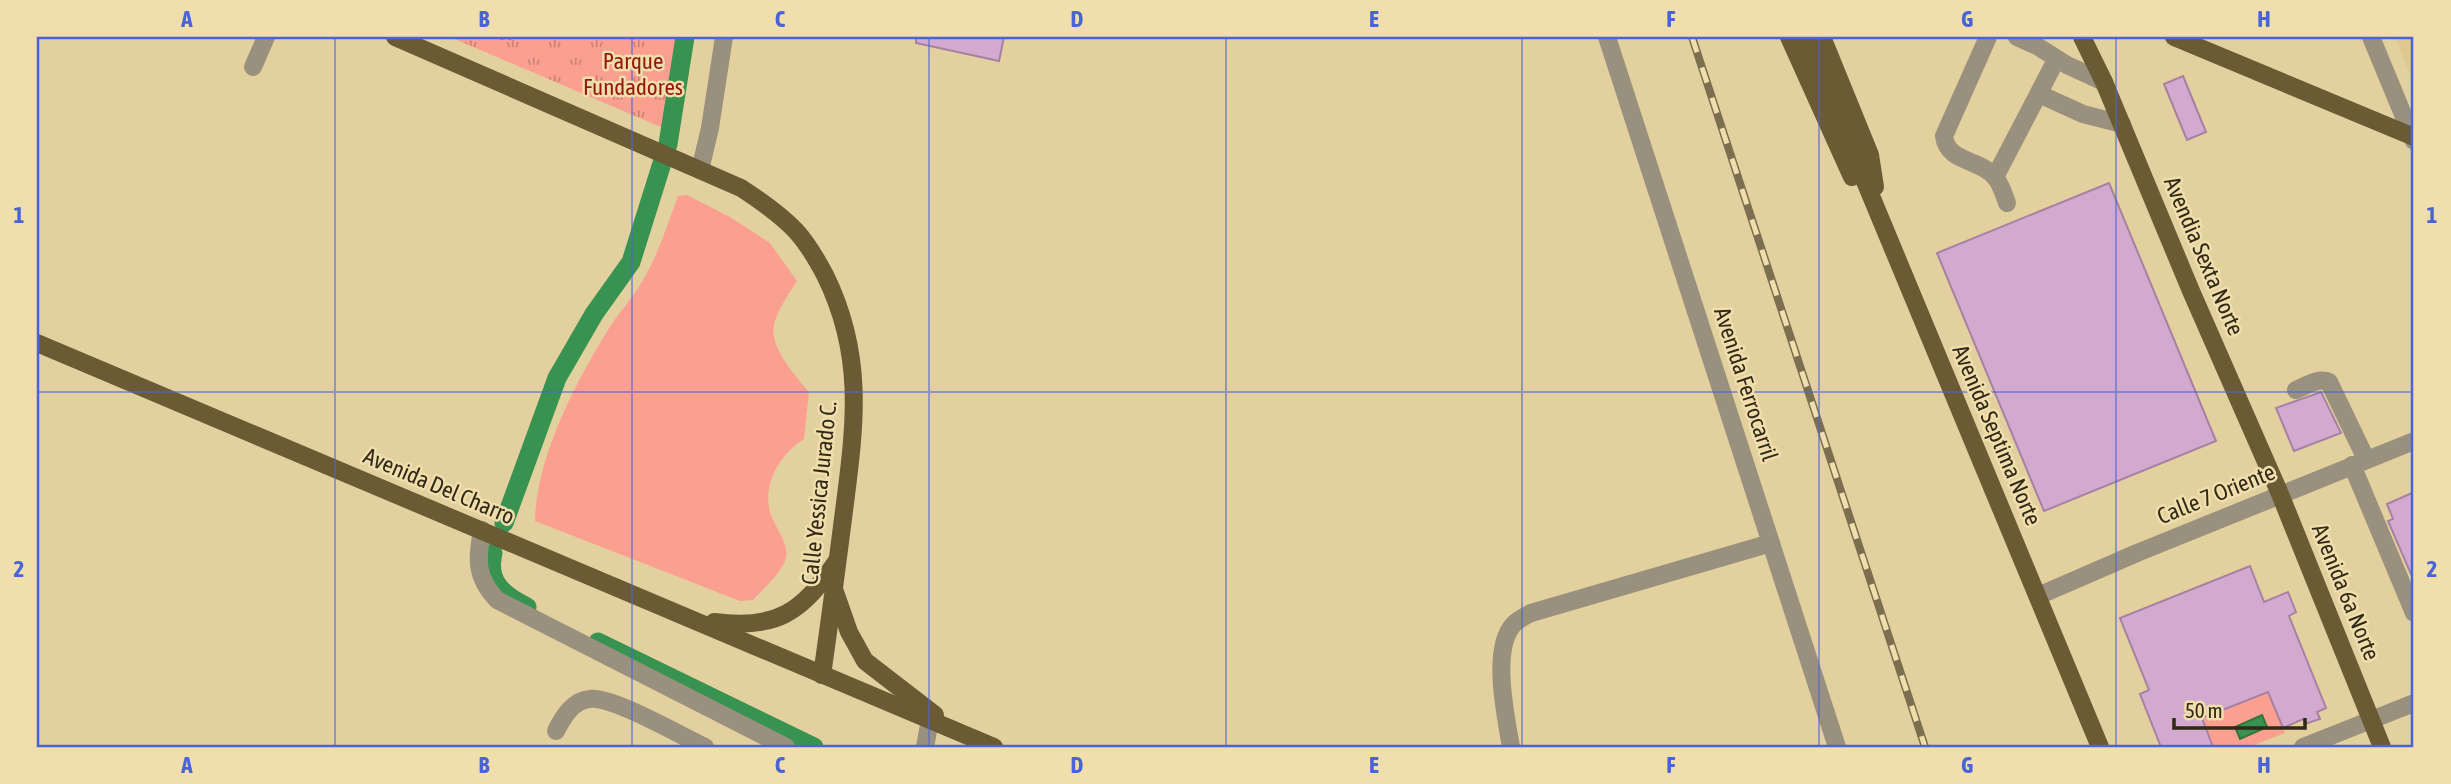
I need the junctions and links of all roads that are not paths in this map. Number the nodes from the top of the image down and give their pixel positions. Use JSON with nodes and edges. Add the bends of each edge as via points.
{"nodes":[{"id":1,"x":266,"y":37,"type":"edge"},
{"id":2,"x":395,"y":37,"type":"edge"},
{"id":3,"x":724,"y":37,"type":"edge"},
{"id":4,"x":1607,"y":37,"type":"edge"},
{"id":5,"x":1789,"y":37,"type":"edge"},
{"id":6,"x":1805,"y":37,"type":"edge"},
{"id":7,"x":1822,"y":37,"type":"edge"},
{"id":8,"x":1988,"y":37,"type":"edge"},
{"id":9,"x":2017,"y":37,"type":"edge"},
{"id":10,"x":2082,"y":37,"type":"edge"},
{"id":11,"x":2174,"y":37,"type":"edge"},
{"id":12,"x":2371,"y":37,"type":"edge"},
{"id":13,"x":2056,"y":60,"type":"junction"},
{"id":14,"x":253,"y":67,"type":"dead end"},
{"id":15,"x":2104,"y":82,"type":"junction"},
{"id":16,"x":2039,"y":94,"type":"junction"},
{"id":17,"x":2122,"y":124,"type":"junction"},
{"id":18,"x":2414,"y":138,"type":"edge"},
{"id":19,"x":700,"y":170,"type":"junction"},
{"id":20,"x":1995,"y":177,"type":"junction"},
{"id":21,"x":2007,"y":203,"type":"dead end"},
{"id":22,"x":1875,"y":204,"type":"junction"},
{"id":23,"x":37,"y":343,"type":"edge"},
{"id":24,"x":2296,"y":390,"type":"dead end"},
{"id":25,"x":2414,"y":441,"type":"edge"},
{"id":26,"x":2359,"y":462,"type":"junction"},
{"id":27,"x":2280,"y":494,"type":"junction"},
{"id":28,"x":482,"y":530,"type":"junction"},
{"id":29,"x":1772,"y":543,"type":"junction"},
{"id":30,"x":838,"y":559,"type":"junction"},
{"id":31,"x":834,"y":588,"type":"junction"},
{"id":32,"x":2038,"y":596,"type":"junction"},
{"id":33,"x":2414,"y":613,"type":"edge"},
{"id":34,"x":692,"y":619,"type":"junction"},
{"id":35,"x":822,"y":675,"type":"junction"},
{"id":36,"x":2414,"y":703,"type":"edge"},
{"id":37,"x":930,"y":720,"type":"junction"},
{"id":38,"x":2371,"y":721,"type":"junction"},
{"id":39,"x":954,"y":730,"type":"junction"},
{"id":40,"x":556,"y":731,"type":"dead end"},
{"id":41,"x":705,"y":747,"type":"edge"},
{"id":42,"x":786,"y":747,"type":"edge"},
{"id":43,"x":925,"y":747,"type":"edge"},
{"id":44,"x":994,"y":747,"type":"edge"},
{"id":45,"x":1511,"y":747,"type":"edge"},
{"id":46,"x":1837,"y":747,"type":"edge"},
{"id":47,"x":2100,"y":747,"type":"edge"},
{"id":48,"x":2303,"y":747,"type":"edge"},
{"id":49,"x":2382,"y":747,"type":"edge"}],
"edges":[{"from":1,"to":14,"type":"street"},
{"from":2,"to":19,"type":"main road","name":"Calle Yessica Jurado C."},
{"from":3,"to":19,"type":"street"},
{"from":4,"to":29,"type":"street","name":"Avenida Ferrocarril"},
{"from":5,"to":22,"type":"main road","via":[[1847,169]]},
{"from":6,"to":22,"type":"main road","name":"Avenida Septima Norte"},
{"from":7,"to":22,"type":"main road","via":[[1870,155]]},
{"from":8,"to":20,"type":"street","via":[[1944,142],[1953,153]]},
{"from":9,"to":13,"type":"street"},
{"from":10,"to":15,"type":"main road","name":"Avendia Sexta Norte"},
{"from":11,"to":18,"type":"main road"},
{"from":12,"to":18,"type":"street"},
{"from":13,"to":15,"type":"street"},
{"from":13,"to":16,"type":"street"},
{"from":15,"to":17,"type":"main road","name":"Avendia Sexta Norte"},
{"from":16,"to":17,"type":"street","via":[[2083,114]]},
{"from":16,"to":20,"type":"street"},
{"from":17,"to":27,"type":"main road","name":"Avendia Sexta Norte"},
{"from":19,"to":30,"type":"main road","name":"Calle Yessica Jurado C.","via":[[741,188],[796,231],[815,256],[843,319],[852,357],[854,396]]},
{"from":20,"to":21,"type":"street"},
{"from":22,"to":32,"type":"main road","name":"Avenida Septima Norte"},
{"from":23,"to":28,"type":"main road","name":"Avenida Del Charro"},
{"from":24,"to":26,"type":"street","via":[[2318,381],[2329,382]]},
{"from":25,"to":26,"type":"street","name":"Calle 7 Oriente"},
{"from":26,"to":27,"type":"street","name":"Calle 7 Oriente"},
{"from":26,"to":33,"type":"street"},
{"from":27,"to":32,"type":"street","name":"Calle 7 Oriente"},
{"from":27,"to":38,"type":"main road","name":"Avenida 6a Norte"},
{"from":28,"to":34,"type":"main road","name":"Avenida Del Charro"},
{"from":28,"to":42,"type":"street","via":[[479,570],[497,600]]},
{"from":29,"to":45,"type":"street","via":[[1553,606],[1513,624],[1502,653]]},
{"from":29,"to":46,"type":"street","name":"Avenida Ferrocarril"},
{"from":30,"to":31,"type":"main road","name":"Calle Yessica Jurado C."},
{"from":30,"to":34,"type":"main road","via":[[806,601],[779,618],[735,624]]},
{"from":31,"to":35,"type":"main road","name":"Calle Yessica Jurado C."},
{"from":31,"to":39,"type":"main road","via":[[865,661]]},
{"from":32,"to":47,"type":"main road","name":"Avenida Septima Norte"},
{"from":34,"to":35,"type":"main road","name":"Avenida Del Charro"},
{"from":35,"to":37,"type":"main road","name":"Avenida Del Charro"},
{"from":36,"to":38,"type":"street"},
{"from":37,"to":39,"type":"main road","name":"Avenida Del Charro"},
{"from":37,"to":43,"type":"street"},
{"from":38,"to":48,"type":"street"},
{"from":38,"to":49,"type":"main road","name":"Avenida 6a Norte"},
{"from":39,"to":44,"type":"main road"},
{"from":40,"to":41,"type":"street","via":[[570,709],[592,698]]}]}
